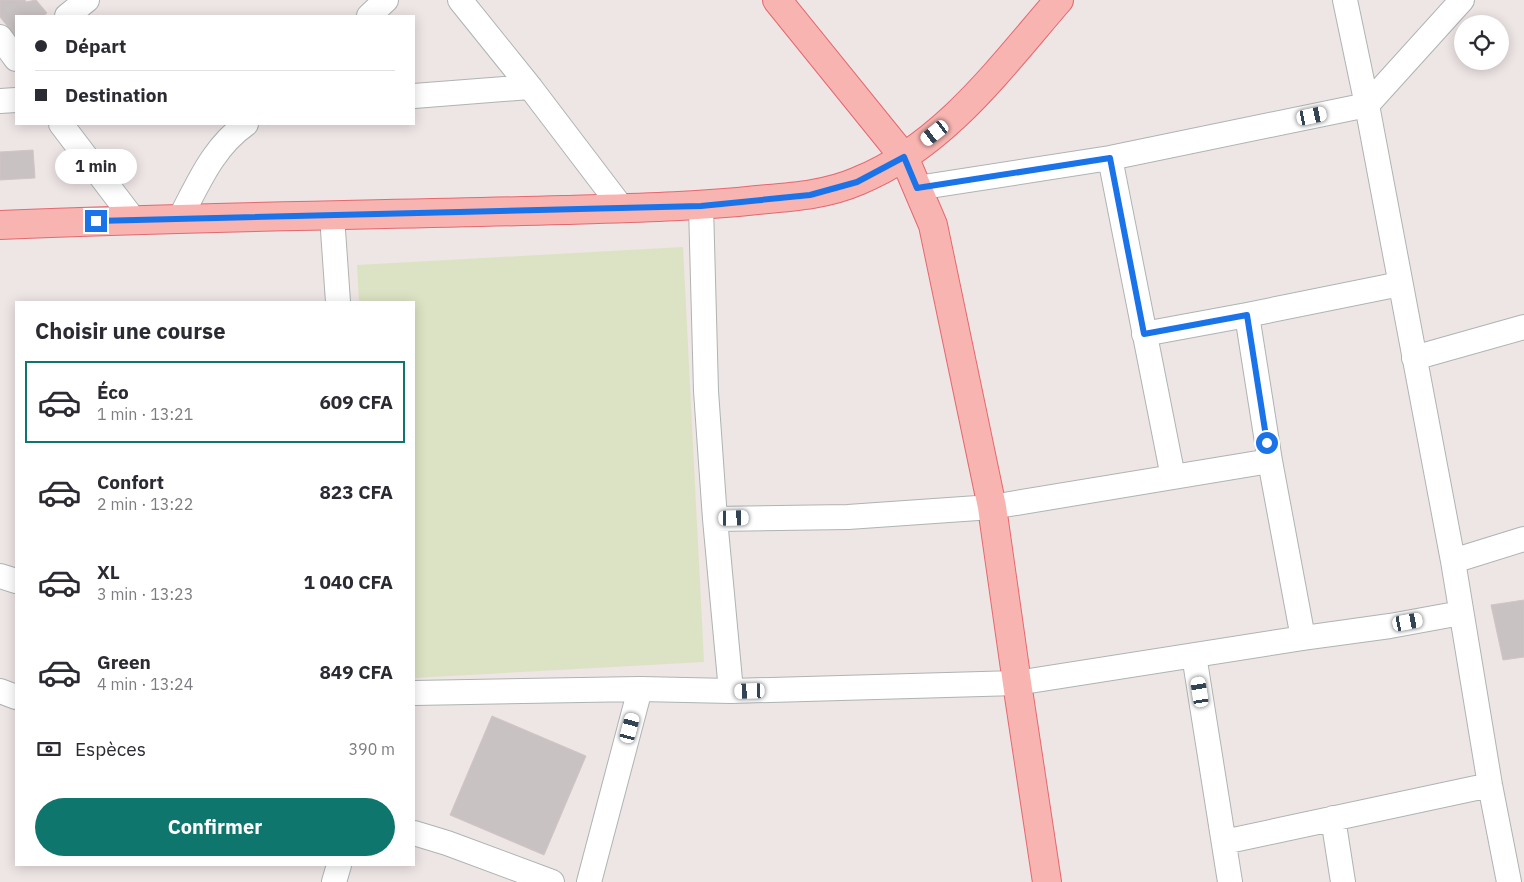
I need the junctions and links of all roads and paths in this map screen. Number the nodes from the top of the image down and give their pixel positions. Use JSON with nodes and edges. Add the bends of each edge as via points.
{"nodes":[{"id":1,"x":87,"y":0,"type":"edge"},
{"id":2,"x":386,"y":0,"type":"edge"},
{"id":3,"x":460,"y":0,"type":"edge"},
{"id":4,"x":777,"y":0,"type":"edge"},
{"id":5,"x":1059,"y":0,"type":"edge"},
{"id":6,"x":1345,"y":0,"type":"edge"},
{"id":7,"x":1462,"y":0,"type":"edge"},
{"id":8,"x":68,"y":15,"type":"edge"},
{"id":9,"x":370,"y":15,"type":"edge"},
{"id":10,"x":0,"y":37,"type":"edge"},
{"id":11,"x":15,"y":58,"type":"edge"},
{"id":12,"x":530,"y":87,"type":"junction"},
{"id":13,"x":415,"y":96,"type":"edge"},
{"id":14,"x":15,"y":100,"type":"edge"},
{"id":15,"x":0,"y":101,"type":"edge"},
{"id":16,"x":1367,"y":105,"type":"junction"},
{"id":17,"x":62,"y":125,"type":"edge"},
{"id":18,"x":245,"y":125,"type":"edge"},
{"id":19,"x":904,"y":157,"type":"junction"},
{"id":20,"x":1110,"y":158,"type":"junction"},
{"id":21,"x":917,"y":188,"type":"junction"},
{"id":22,"x":701,"y":206,"type":"junction"},
{"id":23,"x":622,"y":208,"type":"junction"},
{"id":24,"x":332,"y":216,"type":"junction"},
{"id":25,"x":180,"y":218,"type":"junction"},
{"id":26,"x":134,"y":220,"type":"junction"},
{"id":27,"x":0,"y":225,"type":"edge"},
{"id":28,"x":1400,"y":284,"type":"junction"},
{"id":29,"x":338,"y":301,"type":"edge"},
{"id":30,"x":1247,"y":315,"type":"junction"},
{"id":31,"x":1524,"y":328,"type":"edge"},
{"id":32,"x":1144,"y":334,"type":"junction"},
{"id":33,"x":1414,"y":358,"type":"junction"},
{"id":34,"x":1270,"y":461,"type":"junction"},
{"id":35,"x":1173,"y":477,"type":"junction"},
{"id":36,"x":992,"y":507,"type":"junction"},
{"id":37,"x":715,"y":519,"type":"junction"},
{"id":38,"x":1524,"y":539,"type":"edge"},
{"id":39,"x":1453,"y":561,"type":"junction"},
{"id":40,"x":0,"y":576,"type":"edge"},
{"id":41,"x":15,"y":581,"type":"edge"},
{"id":42,"x":1461,"y":613,"type":"junction"},
{"id":43,"x":1303,"y":638,"type":"junction"},
{"id":44,"x":1194,"y":655,"type":"junction"},
{"id":45,"x":1016,"y":683,"type":"junction"},
{"id":46,"x":640,"y":689,"type":"junction"},
{"id":47,"x":0,"y":691,"type":"edge"},
{"id":48,"x":731,"y":691,"type":"junction"},
{"id":49,"x":415,"y":693,"type":"edge"},
{"id":50,"x":15,"y":697,"type":"edge"},
{"id":51,"x":1490,"y":785,"type":"junction"},
{"id":52,"x":1333,"y":818,"type":"junction"},
{"id":53,"x":415,"y":833,"type":"edge"},
{"id":54,"x":1224,"y":842,"type":"junction"},
{"id":55,"x":339,"y":866,"type":"edge"},
{"id":56,"x":334,"y":882,"type":"edge"},
{"id":57,"x":552,"y":882,"type":"edge"},
{"id":58,"x":589,"y":882,"type":"edge"},
{"id":59,"x":1048,"y":882,"type":"edge"},
{"id":60,"x":1230,"y":882,"type":"edge"},
{"id":61,"x":1343,"y":882,"type":"edge"},
{"id":62,"x":1509,"y":882,"type":"edge"}],
"edges":[{"from":1,"to":8,"type":"street"},
{"from":2,"to":9,"type":"street"},
{"from":3,"to":12,"type":"street"},
{"from":4,"to":19,"type":"main road"},
{"from":5,"to":19,"type":"main road","via":[[951,121]]},
{"from":6,"to":16,"type":"street"},
{"from":7,"to":16,"type":"street"},
{"from":10,"to":11,"type":"street"},
{"from":12,"to":13,"type":"street"},
{"from":12,"to":23,"type":"street"},
{"from":14,"to":15,"type":"street"},
{"from":16,"to":20,"type":"street"},
{"from":16,"to":28,"type":"street"},
{"from":17,"to":26,"type":"street"},
{"from":18,"to":25,"type":"street","via":[[222,145],[208,165]]},
{"from":19,"to":21,"type":"main road"},
{"from":19,"to":22,"type":"main road","via":[[857,182],[810,195]]},
{"from":20,"to":21,"type":"street"},
{"from":20,"to":32,"type":"street"},
{"from":21,"to":36,"type":"main road","via":[[933,225]]},
{"from":22,"to":23,"type":"main road"},
{"from":22,"to":37,"type":"street","via":[[706,391]]},
{"from":23,"to":24,"type":"main road"},
{"from":24,"to":25,"type":"main road"},
{"from":24,"to":29,"type":"street"},
{"from":25,"to":26,"type":"main road"},
{"from":26,"to":27,"type":"main road"},
{"from":28,"to":30,"type":"street"},
{"from":28,"to":33,"type":"street"},
{"from":30,"to":32,"type":"street"},
{"from":30,"to":34,"type":"street"},
{"from":31,"to":33,"type":"street"},
{"from":32,"to":35,"type":"street"},
{"from":33,"to":39,"type":"street"},
{"from":34,"to":35,"type":"street"},
{"from":34,"to":43,"type":"street"},
{"from":35,"to":36,"type":"street"},
{"from":36,"to":37,"type":"street","via":[[848,517]]},
{"from":36,"to":45,"type":"main road"},
{"from":37,"to":48,"type":"street"},
{"from":38,"to":39,"type":"street"},
{"from":39,"to":42,"type":"street"},
{"from":40,"to":41,"type":"street"},
{"from":42,"to":43,"type":"street"},
{"from":42,"to":51,"type":"street"},
{"from":43,"to":44,"type":"street"},
{"from":44,"to":45,"type":"street"},
{"from":44,"to":54,"type":"street"},
{"from":45,"to":48,"type":"street"},
{"from":45,"to":59,"type":"main road"},
{"from":46,"to":48,"type":"street"},
{"from":46,"to":49,"type":"street"},
{"from":46,"to":58,"type":"street"},
{"from":47,"to":50,"type":"street"},
{"from":51,"to":52,"type":"street"},
{"from":51,"to":62,"type":"street"},
{"from":52,"to":54,"type":"street"},
{"from":52,"to":61,"type":"street"},
{"from":53,"to":57,"type":"street"},
{"from":54,"to":60,"type":"street"},
{"from":55,"to":56,"type":"street"}]}
